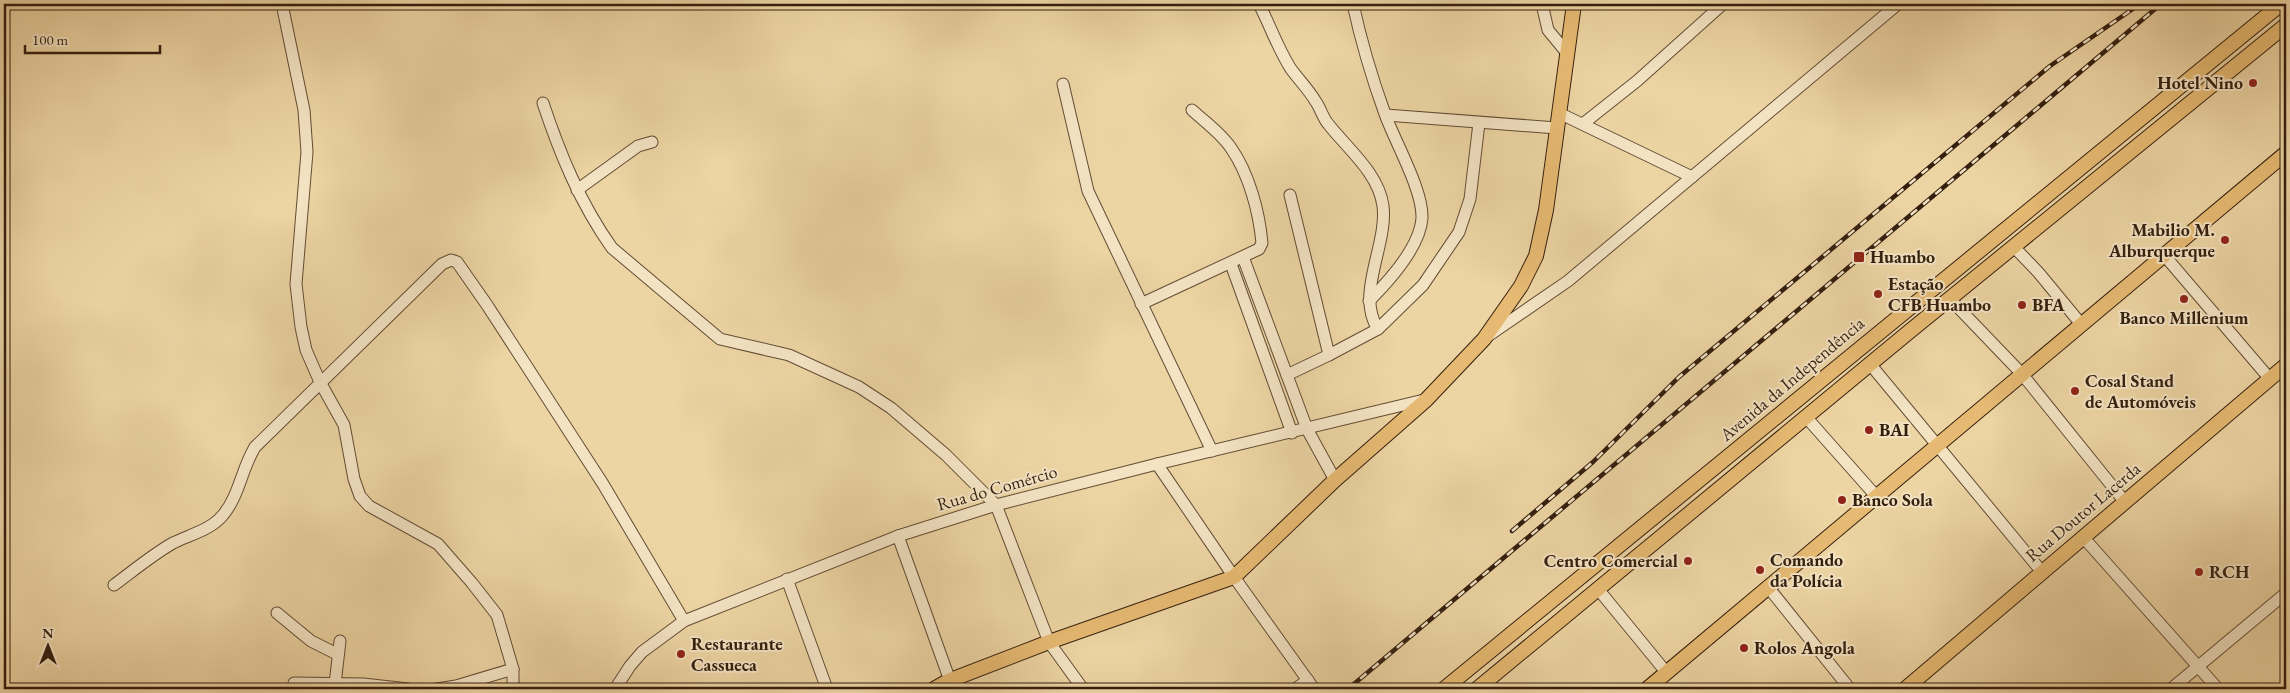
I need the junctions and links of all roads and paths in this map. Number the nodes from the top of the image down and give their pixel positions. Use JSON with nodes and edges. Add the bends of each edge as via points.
{"nodes":[{"id":1,"x":282,"y":4,"type":"edge"},
{"id":2,"x":1259,"y":4,"type":"edge"},
{"id":3,"x":1353,"y":4,"type":"edge"},
{"id":4,"x":1542,"y":4,"type":"edge"},
{"id":5,"x":1574,"y":4,"type":"edge"},
{"id":6,"x":1724,"y":4,"type":"edge"},
{"id":7,"x":1898,"y":4,"type":"edge"},
{"id":8,"x":2281,"y":4,"type":"edge"},
{"id":9,"x":2286,"y":25,"type":"edge"},
{"id":10,"x":1568,"y":53,"type":"junction"},
{"id":11,"x":2217,"y":55,"type":"junction"},
{"id":12,"x":2231,"y":70,"type":"junction"},
{"id":13,"x":1063,"y":84,"type":"dead end"},
{"id":14,"x":543,"y":103,"type":"dead end"},
{"id":15,"x":1192,"y":110,"type":"dead end"},
{"id":16,"x":1559,"y":112,"type":"junction"},
{"id":17,"x":1386,"y":115,"type":"junction"},
{"id":18,"x":1479,"y":123,"type":"junction"},
{"id":19,"x":1584,"y":123,"type":"junction"},
{"id":20,"x":1557,"y":128,"type":"junction"},
{"id":21,"x":652,"y":142,"type":"dead end"},
{"id":22,"x":2286,"y":154,"type":"edge"},
{"id":23,"x":2072,"y":173,"type":"junction"},
{"id":24,"x":1692,"y":177,"type":"junction"},
{"id":25,"x":2086,"y":188,"type":"junction"},
{"id":26,"x":577,"y":190,"type":"junction"},
{"id":27,"x":1290,"y":195,"type":"dead end"},
{"id":28,"x":2014,"y":247,"type":"junction"},
{"id":29,"x":2164,"y":255,"type":"junction"},
{"id":30,"x":1243,"y":257,"type":"junction"},
{"id":31,"x":1231,"y":264,"type":"junction"},
{"id":32,"x":1950,"y":300,"type":"junction"},
{"id":33,"x":1369,"y":301,"type":"junction"},
{"id":34,"x":1141,"y":304,"type":"junction"},
{"id":35,"x":1897,"y":316,"type":"junction"},
{"id":36,"x":2081,"y":324,"type":"junction"},
{"id":37,"x":1378,"y":329,"type":"junction"},
{"id":38,"x":1910,"y":330,"type":"junction"},
{"id":39,"x":1484,"y":339,"type":"junction"},
{"id":40,"x":1329,"y":356,"type":"junction"},
{"id":41,"x":1870,"y":364,"type":"junction"},
{"id":42,"x":2286,"y":365,"type":"edge"},
{"id":43,"x":2022,"y":374,"type":"junction"},
{"id":44,"x":1287,"y":375,"type":"junction"},
{"id":45,"x":2270,"y":379,"type":"junction"},
{"id":46,"x":320,"y":382,"type":"junction"},
{"id":47,"x":1426,"y":400,"type":"junction"},
{"id":48,"x":1806,"y":416,"type":"junction"},
{"id":49,"x":1307,"y":429,"type":"junction"},
{"id":50,"x":1292,"y":433,"type":"junction"},
{"id":51,"x":1938,"y":444,"type":"junction"},
{"id":52,"x":1212,"y":451,"type":"junction"},
{"id":53,"x":1157,"y":464,"type":"junction"},
{"id":54,"x":1335,"y":480,"type":"junction"},
{"id":55,"x":1684,"y":494,"type":"junction"},
{"id":56,"x":1876,"y":496,"type":"junction"},
{"id":57,"x":2125,"y":502,"type":"junction"},
{"id":58,"x":996,"y":505,"type":"junction"},
{"id":59,"x":1696,"y":507,"type":"junction"},
{"id":60,"x":898,"y":536,"type":"junction"},
{"id":61,"x":2083,"y":537,"type":"junction"},
{"id":62,"x":2042,"y":572,"type":"junction"},
{"id":63,"x":1234,"y":577,"type":"junction"},
{"id":64,"x":788,"y":579,"type":"junction"},
{"id":65,"x":114,"y":585,"type":"dead end"},
{"id":66,"x":1768,"y":587,"type":"junction"},
{"id":67,"x":1598,"y":589,"type":"junction"},
{"id":68,"x":2286,"y":593,"type":"edge"},
{"id":69,"x":277,"y":613,"type":"dead end"},
{"id":70,"x":684,"y":621,"type":"junction"},
{"id":71,"x":340,"y":640,"type":"dead end"},
{"id":72,"x":1049,"y":642,"type":"junction"},
{"id":73,"x":337,"y":654,"type":"junction"},
{"id":74,"x":2200,"y":666,"type":"junction"},
{"id":75,"x":513,"y":669,"type":"junction"},
{"id":76,"x":1468,"y":669,"type":"junction"},
{"id":77,"x":1666,"y":672,"type":"junction"},
{"id":78,"x":294,"y":683,"type":"dead end"},
{"id":79,"x":335,"y":684,"type":"junction"},
{"id":80,"x":951,"y":685,"type":"edge"},
{"id":81,"x":1311,"y":685,"type":"edge"},
{"id":82,"x":1453,"y":686,"type":"edge"},
{"id":83,"x":1479,"y":687,"type":"edge"},
{"id":84,"x":408,"y":689,"type":"edge"},
{"id":85,"x":437,"y":689,"type":"edge"},
{"id":86,"x":513,"y":689,"type":"edge"},
{"id":87,"x":615,"y":689,"type":"edge"},
{"id":88,"x":827,"y":689,"type":"edge"},
{"id":89,"x":934,"y":689,"type":"edge"},
{"id":90,"x":1083,"y":689,"type":"edge"},
{"id":91,"x":1295,"y":689,"type":"edge"},
{"id":92,"x":1647,"y":689,"type":"edge"},
{"id":93,"x":1850,"y":689,"type":"edge"},
{"id":94,"x":1905,"y":689,"type":"edge"},
{"id":95,"x":2172,"y":689,"type":"edge"},
{"id":96,"x":2218,"y":689,"type":"edge"}],
"edges":[{"from":1,"to":46,"type":"street","via":[[304,110],[307,152],[296,284],[306,350]]},
{"from":2,"to":33,"type":"street","via":[[1291,68],[1317,102],[1327,124],[1360,160],[1379,194],[1383,206],[1382,224]]},
{"from":3,"to":17,"type":"street","via":[[1362,44]]},
{"from":4,"to":10,"type":"street","via":[[1548,30]]},
{"from":5,"to":10,"type":"main road"},
{"from":6,"to":19,"type":"street","via":[[1637,82]]},
{"from":7,"to":24,"type":"street"},
{"from":8,"to":11,"type":"main road","name":"Avenida da Independência"},
{"from":9,"to":12,"type":"main road","name":"Avenida da Independência"},
{"from":10,"to":16,"type":"main road"},
{"from":11,"to":12,"type":"main road"},
{"from":11,"to":23,"type":"main road","name":"Avenida da Independência"},
{"from":12,"to":25,"type":"main road","name":"Avenida da Independência"},
{"from":13,"to":34,"type":"street","via":[[1088,191]]},
{"from":14,"to":26,"type":"street","via":[[560,154]]},
{"from":15,"to":30,"type":"street","via":[[1231,147],[1244,171],[1262,243],[1259,249]]},
{"from":16,"to":19,"type":"street"},
{"from":16,"to":20,"type":"main road"},
{"from":17,"to":18,"type":"street"},
{"from":17,"to":33,"type":"street","via":[[1420,199],[1422,218],[1414,244],[1388,282]]},
{"from":18,"to":20,"type":"street"},
{"from":18,"to":37,"type":"street","via":[[1470,199],[1460,232],[1423,285]]},
{"from":19,"to":24,"type":"street"},
{"from":20,"to":39,"type":"main road","via":[[1536,256],[1521,286]]},
{"from":21,"to":26,"type":"street","via":[[638,146]]},
{"from":22,"to":29,"type":"main road"},
{"from":23,"to":25,"type":"main road"},
{"from":23,"to":35,"type":"main road","name":"Avenida da Independência"},
{"from":24,"to":39,"type":"street","via":[[1568,280]]},
{"from":25,"to":28,"type":"main road","name":"Avenida da Independência"},
{"from":26,"to":58,"type":"street","via":[[612,248],[720,339],[788,355],[859,386],[891,408],[946,455]]},
{"from":27,"to":40,"type":"street"},
{"from":28,"to":32,"type":"main road","name":"Avenida da Independência"},
{"from":28,"to":36,"type":"street"},
{"from":29,"to":36,"type":"main road"},
{"from":29,"to":45,"type":"street"},
{"from":30,"to":31,"type":"street"},
{"from":30,"to":44,"type":"street"},
{"from":31,"to":34,"type":"street"},
{"from":31,"to":50,"type":"street"},
{"from":32,"to":38,"type":"main road","name":"Avenida da Independência"},
{"from":32,"to":43,"type":"street"},
{"from":33,"to":37,"type":"street","via":[[1372,320]]},
{"from":34,"to":52,"type":"street"},
{"from":35,"to":38,"type":"main road"},
{"from":35,"to":55,"type":"main road","name":"Avenida da Independência"},
{"from":36,"to":43,"type":"main road"},
{"from":37,"to":40,"type":"street"},
{"from":38,"to":41,"type":"main road","name":"Avenida da Independência"},
{"from":39,"to":47,"type":"main road"},
{"from":40,"to":44,"type":"street"},
{"from":41,"to":48,"type":"main road","name":"Avenida da Independência"},
{"from":41,"to":51,"type":"street"},
{"from":42,"to":45,"type":"main road","name":"Rua Doutor Lacerda"},
{"from":43,"to":51,"type":"main road"},
{"from":43,"to":57,"type":"street"},
{"from":44,"to":49,"type":"street"},
{"from":45,"to":57,"type":"main road","name":"Rua Doutor Lacerda"},
{"from":46,"to":65,"type":"street","via":[[255,446],[246,461],[232,502],[222,517],[157,553]]},
{"from":46,"to":70,"type":"street","via":[[442,264],[450,260],[457,262],[603,484]]},
{"from":46,"to":75,"type":"street","via":[[344,425],[360,496],[369,506],[438,544],[449,555],[497,615]]},
{"from":47,"to":49,"type":"street","name":"Rua do Comércio"},
{"from":47,"to":54,"type":"main road"},
{"from":48,"to":56,"type":"street"},
{"from":48,"to":59,"type":"main road","name":"Avenida da Independência"},
{"from":49,"to":50,"type":"street","name":"Rua do Comércio"},
{"from":49,"to":54,"type":"street"},
{"from":50,"to":52,"type":"street","name":"Rua do Comércio"},
{"from":51,"to":56,"type":"main road"},
{"from":51,"to":62,"type":"street"},
{"from":52,"to":53,"type":"street","name":"Rua do Comércio"},
{"from":53,"to":58,"type":"street","name":"Rua do Comércio"},
{"from":53,"to":63,"type":"street"},
{"from":54,"to":63,"type":"main road"},
{"from":55,"to":59,"type":"main road"},
{"from":55,"to":76,"type":"main road","name":"Avenida da Independência"},
{"from":56,"to":66,"type":"main road"},
{"from":57,"to":61,"type":"main road","name":"Rua Doutor Lacerda"},
{"from":58,"to":60,"type":"street","name":"Rua do Comércio"},
{"from":58,"to":72,"type":"street"},
{"from":59,"to":67,"type":"main road","name":"Avenida da Independência"},
{"from":60,"to":64,"type":"street","name":"Rua do Comércio"},
{"from":60,"to":80,"type":"street"},
{"from":61,"to":62,"type":"main road","name":"Rua Doutor Lacerda"},
{"from":61,"to":74,"type":"street"},
{"from":62,"to":94,"type":"main road","name":"Rua Doutor Lacerda"},
{"from":63,"to":72,"type":"main road"},
{"from":63,"to":81,"type":"street"},
{"from":64,"to":70,"type":"street","name":"Rua do Comércio"},
{"from":64,"to":88,"type":"street"},
{"from":66,"to":77,"type":"main road"},
{"from":66,"to":93,"type":"street"},
{"from":67,"to":77,"type":"street"},
{"from":67,"to":83,"type":"main road","name":"Avenida da Independência"},
{"from":68,"to":74,"type":"street"},
{"from":69,"to":73,"type":"street","via":[[311,641]]},
{"from":70,"to":87,"type":"street","name":"Rua do Comércio","via":[[642,652]]},
{"from":71,"to":73,"type":"street"},
{"from":72,"to":80,"type":"main road"},
{"from":72,"to":90,"type":"street"},
{"from":73,"to":79,"type":"street"},
{"from":74,"to":95,"type":"street"},
{"from":74,"to":96,"type":"street"},
{"from":75,"to":85,"type":"street"},
{"from":75,"to":86,"type":"street"},
{"from":76,"to":82,"type":"main road","name":"Avenida da Independência"},
{"from":76,"to":83,"type":"main road"},
{"from":77,"to":92,"type":"main road"},
{"from":78,"to":79,"type":"street"},
{"from":79,"to":84,"type":"street"},
{"from":80,"to":89,"type":"main road"},
{"from":81,"to":91,"type":"street"}]}
